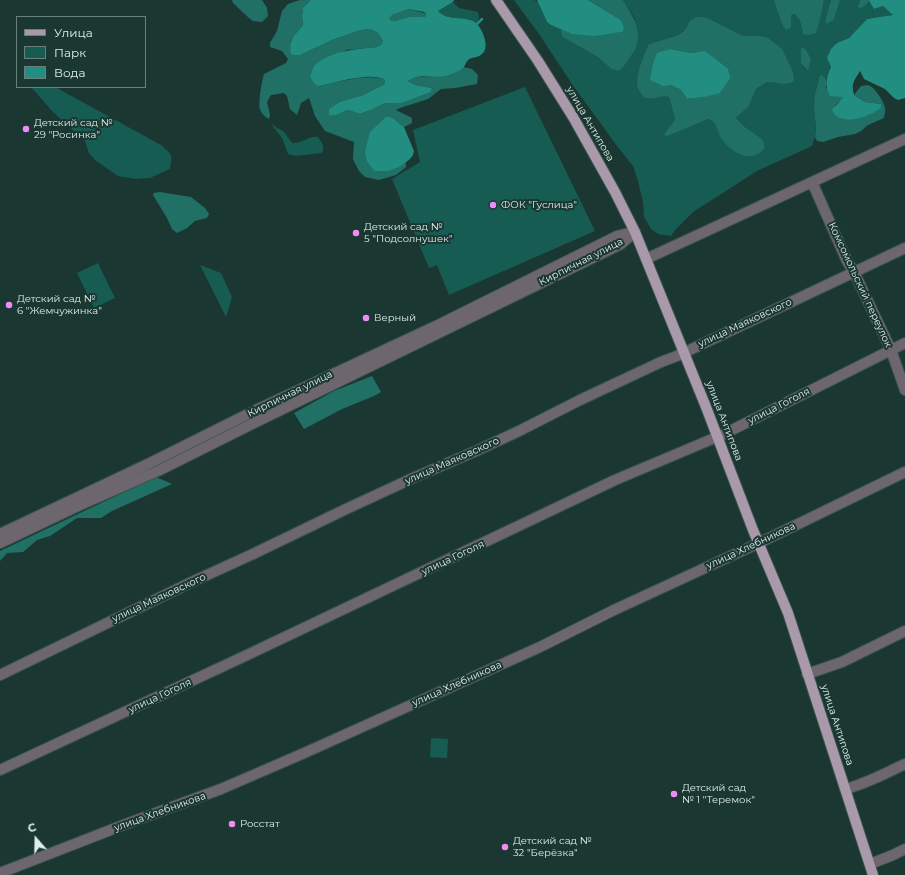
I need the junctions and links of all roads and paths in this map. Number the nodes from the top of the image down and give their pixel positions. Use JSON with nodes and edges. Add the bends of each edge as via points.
{"nodes":[{"id":1,"x":496,"y":0,"type":"edge"},
{"id":2,"x":905,"y":139,"type":"edge"},
{"id":3,"x":812,"y":182,"type":"junction"},
{"id":4,"x":635,"y":232,"type":"junction"},
{"id":5,"x":905,"y":248,"type":"edge"},
{"id":6,"x":646,"y":259,"type":"junction"},
{"id":7,"x":854,"y":272,"type":"junction"},
{"id":8,"x":905,"y":343,"type":"edge"},
{"id":9,"x":891,"y":350,"type":"junction"},
{"id":10,"x":684,"y":352,"type":"junction"},
{"id":11,"x":905,"y":390,"type":"edge"},
{"id":12,"x":717,"y":436,"type":"junction"},
{"id":13,"x":905,"y":472,"type":"edge"},
{"id":14,"x":0,"y":534,"type":"edge"},
{"id":15,"x":0,"y":543,"type":"edge"},
{"id":16,"x":759,"y":543,"type":"junction"},
{"id":17,"x":905,"y":631,"type":"edge"},
{"id":18,"x":807,"y":674,"type":"junction"},
{"id":19,"x":0,"y":675,"type":"edge"},
{"id":20,"x":905,"y":764,"type":"edge"},
{"id":21,"x":0,"y":770,"type":"edge"},
{"id":22,"x":845,"y":789,"type":"junction"},
{"id":23,"x":905,"y":849,"type":"edge"},
{"id":24,"x":870,"y":864,"type":"junction"},
{"id":25,"x":0,"y":873,"type":"edge"},
{"id":26,"x":873,"y":875,"type":"edge"}],
"edges":[{"from":1,"to":4,"type":"main road","name":"улица Антипова","via":[[573,117]]},
{"from":2,"to":3,"type":"street"},
{"from":3,"to":6,"type":"street"},
{"from":3,"to":7,"type":"street","name":"Комсомольский переулок"},
{"from":4,"to":6,"type":"main road","name":"улица Антипова"},
{"from":4,"to":14,"type":"street","name":"Кирпичная улица","via":[[617,236]]},
{"from":4,"to":15,"type":"street","name":"Кирпичная улица","via":[[620,244],[160,470]]},
{"from":5,"to":7,"type":"street","name":"улица Маяковского"},
{"from":6,"to":10,"type":"main road","name":"улица Антипова"},
{"from":7,"to":9,"type":"street","name":"Комсомольский переулок"},
{"from":7,"to":10,"type":"street","name":"улица Маяковского"},
{"from":8,"to":9,"type":"street","name":"улица Гоголя"},
{"from":9,"to":11,"type":"street","name":"Комсомольский переулок"},
{"from":9,"to":12,"type":"street","name":"улица Гоголя"},
{"from":10,"to":12,"type":"main road","name":"улица Антипова"},
{"from":10,"to":19,"type":"street","name":"улица Маяковского","via":[[476,451],[344,510]]},
{"from":12,"to":16,"type":"main road","name":"улица Антипова"},
{"from":12,"to":21,"type":"street","name":"улица Гоголя","via":[[615,480]]},
{"from":13,"to":16,"type":"street","name":"улица Хлебникова"},
{"from":16,"to":18,"type":"main road","name":"улица Антипова","via":[[788,613]]},
{"from":16,"to":25,"type":"street","name":"улица Хлебникова","via":[[540,647],[254,775]]},
{"from":17,"to":18,"type":"street","via":[[842,662]]},
{"from":18,"to":22,"type":"main road","name":"улица Антипова"},
{"from":20,"to":22,"type":"street","via":[[865,783]]},
{"from":22,"to":24,"type":"main road","name":"улица Антипова"},
{"from":23,"to":24,"type":"street"},
{"from":24,"to":26,"type":"main road","name":"улица Антипова"}]}
